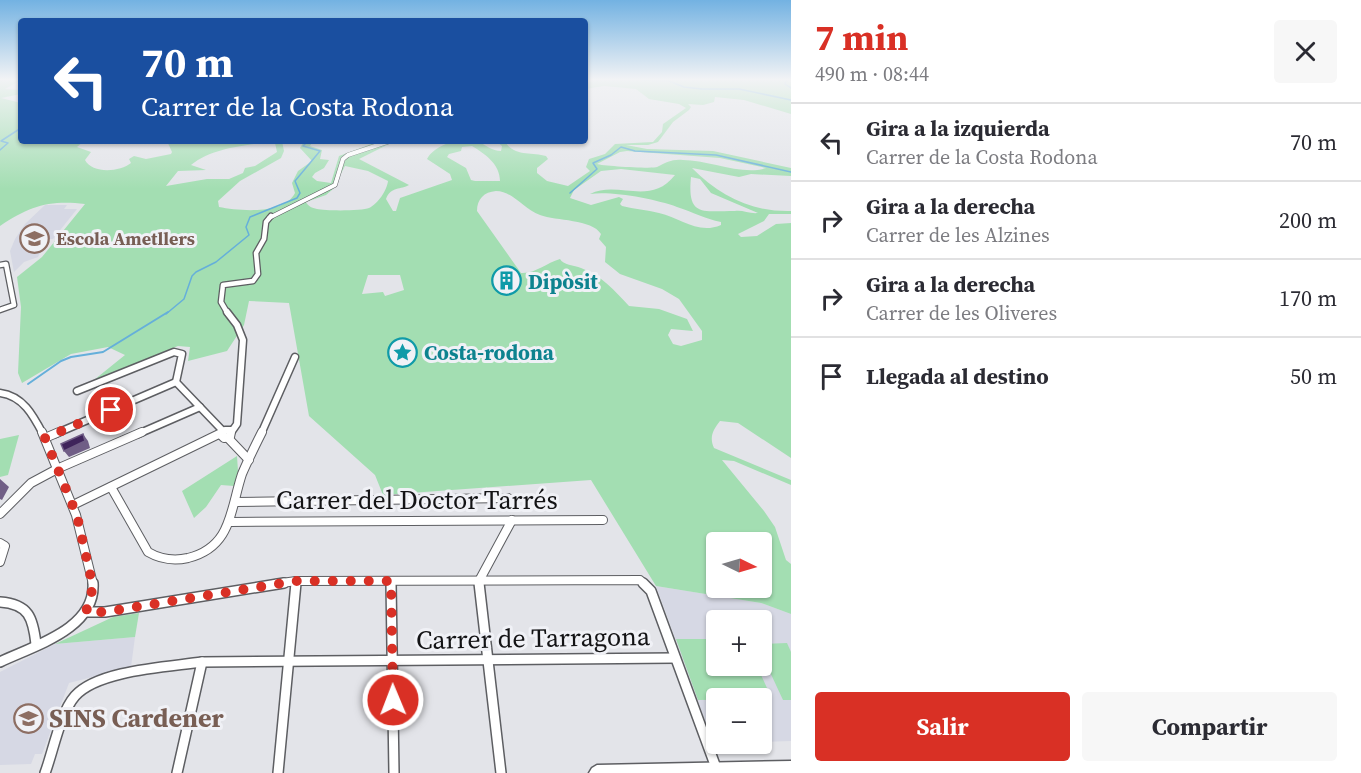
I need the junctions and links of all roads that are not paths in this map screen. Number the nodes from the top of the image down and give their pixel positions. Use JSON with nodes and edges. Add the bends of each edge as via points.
{"nodes":[{"id":1,"x":381,"y":144,"type":"edge"},
{"id":2,"x":3,"y":264,"type":"edge"},
{"id":3,"x":0,"y":310,"type":"edge"},
{"id":4,"x":295,"y":357,"type":"dead end"},
{"id":5,"x":176,"y":382,"type":"junction"},
{"id":6,"x":77,"y":391,"type":"dead end"},
{"id":7,"x":0,"y":393,"type":"edge"},
{"id":8,"x":200,"y":407,"type":"junction"},
{"id":9,"x":224,"y":435,"type":"junction"},
{"id":10,"x":45,"y":438,"type":"junction"},
{"id":11,"x":249,"y":459,"type":"junction"},
{"id":12,"x":58,"y":468,"type":"junction"},
{"id":13,"x":111,"y":487,"type":"junction"},
{"id":14,"x":508,"y":498,"type":"dead end"},
{"id":15,"x":236,"y":502,"type":"junction"},
{"id":16,"x":74,"y":505,"type":"junction"},
{"id":17,"x":0,"y":514,"type":"edge"},
{"id":18,"x":512,"y":520,"type":"junction"},
{"id":19,"x":603,"y":520,"type":"dead end"},
{"id":20,"x":230,"y":522,"type":"junction"},
{"id":21,"x":0,"y":543,"type":"edge"},
{"id":22,"x":0,"y":562,"type":"edge"},
{"id":23,"x":479,"y":580,"type":"junction"},
{"id":24,"x":296,"y":581,"type":"junction"},
{"id":25,"x":391,"y":581,"type":"junction"},
{"id":26,"x":0,"y":602,"type":"edge"},
{"id":27,"x":86,"y":612,"type":"junction"},
{"id":28,"x":36,"y":644,"type":"junction"},
{"id":29,"x":488,"y":658,"type":"junction"},
{"id":30,"x":675,"y":658,"type":"junction"},
{"id":31,"x":392,"y":661,"type":"junction"},
{"id":32,"x":0,"y":662,"type":"edge"},
{"id":33,"x":202,"y":662,"type":"junction"},
{"id":34,"x":289,"y":662,"type":"junction"},
{"id":35,"x":791,"y":769,"type":"edge"},
{"id":36,"x":717,"y":771,"type":"edge"},
{"id":37,"x":648,"y":772,"type":"edge"},
{"id":38,"x":45,"y":773,"type":"edge"},
{"id":39,"x":177,"y":773,"type":"edge"},
{"id":40,"x":278,"y":773,"type":"edge"},
{"id":41,"x":394,"y":773,"type":"edge"},
{"id":42,"x":501,"y":773,"type":"edge"},
{"id":43,"x":597,"y":773,"type":"edge"}],
"edges":[{"from":1,"to":9,"type":"street","via":[[348,155],[335,185],[280,211],[266,222],[255,259],[258,274],[253,281],[223,285],[220,299],[225,314],[241,329],[243,340],[237,424],[232,434]]},
{"from":2,"to":3,"type":"street","via":[[14,305]]},
{"from":4,"to":11,"type":"street"},
{"from":5,"to":6,"type":"street","via":[[182,354],[174,352]]},
{"from":5,"to":8,"type":"street"},
{"from":5,"to":10,"type":"street"},
{"from":7,"to":10,"type":"street","via":[[17,398]]},
{"from":8,"to":9,"type":"street"},
{"from":8,"to":12,"type":"street"},
{"from":9,"to":11,"type":"street"},
{"from":9,"to":13,"type":"street"},
{"from":10,"to":12,"type":"street"},
{"from":11,"to":15,"type":"street"},
{"from":12,"to":16,"type":"street"},
{"from":12,"to":17,"type":"street","via":[[31,483]]},
{"from":13,"to":16,"type":"street"},
{"from":13,"to":20,"type":"street","via":[[148,552],[158,558],[197,556],[225,533]]},
{"from":14,"to":15,"type":"street"},
{"from":15,"to":20,"type":"street"},
{"from":16,"to":27,"type":"street","via":[[93,587]]},
{"from":18,"to":19,"type":"street","name":"Carrer del Doctor Tarrés"},
{"from":18,"to":20,"type":"street","name":"Carrer del Doctor Tarrés"},
{"from":18,"to":23,"type":"street"},
{"from":21,"to":22,"type":"street","via":[[5,546]]},
{"from":23,"to":25,"type":"street"},
{"from":23,"to":29,"type":"street"},
{"from":23,"to":30,"type":"street","via":[[640,580],[651,591]]},
{"from":24,"to":25,"type":"street"},
{"from":24,"to":27,"type":"street"},
{"from":24,"to":34,"type":"street"},
{"from":25,"to":31,"type":"street"},
{"from":26,"to":28,"type":"street","via":[[24,608],[33,620]]},
{"from":27,"to":28,"type":"street","via":[[76,623]]},
{"from":28,"to":32,"type":"street"},
{"from":29,"to":30,"type":"street","name":"Carrer de Tarragona"},
{"from":29,"to":31,"type":"street","name":"Carrer de Tarragona"},
{"from":29,"to":42,"type":"street"},
{"from":30,"to":36,"type":"street"},
{"from":31,"to":34,"type":"street","name":"Carrer de Tarragona"},
{"from":31,"to":41,"type":"street"},
{"from":33,"to":34,"type":"street","name":"Carrer de Tarragona"},
{"from":33,"to":38,"type":"street","name":"Carrer de Tarragona","via":[[87,685],[74,696]]},
{"from":33,"to":39,"type":"street"},
{"from":34,"to":40,"type":"street"},
{"from":35,"to":36,"type":"street"},
{"from":36,"to":37,"type":"street"},
{"from":37,"to":43,"type":"street"}]}
